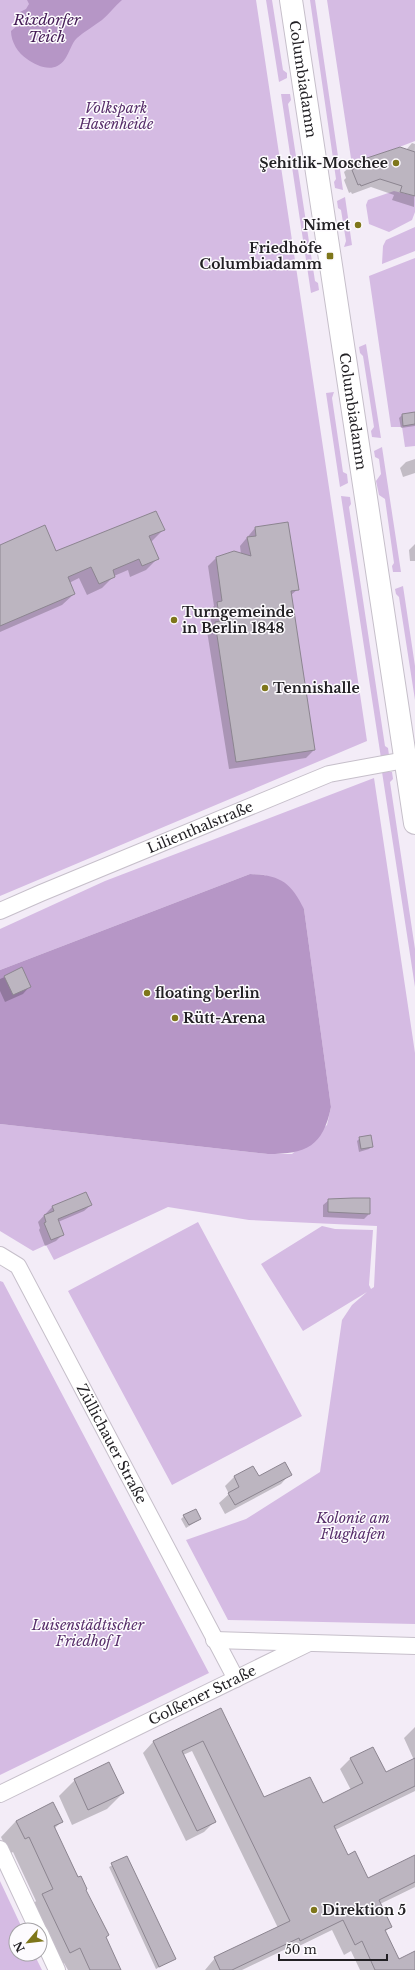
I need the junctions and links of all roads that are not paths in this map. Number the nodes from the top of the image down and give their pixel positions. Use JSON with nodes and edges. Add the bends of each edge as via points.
{"nodes":[{"id":1,"x":291,"y":0,"type":"edge"},
{"id":2,"x":405,"y":760,"type":"junction"},
{"id":3,"x":415,"y":823,"type":"edge"},
{"id":4,"x":0,"y":911,"type":"edge"},
{"id":5,"x":0,"y":1255,"type":"edge"},
{"id":6,"x":214,"y":1640,"type":"junction"},
{"id":7,"x":309,"y":1643,"type":"junction"},
{"id":8,"x":415,"y":1646,"type":"edge"},
{"id":9,"x":236,"y":1679,"type":"junction"},
{"id":10,"x":0,"y":1794,"type":"edge"},
{"id":11,"x":0,"y":1849,"type":"edge"},
{"id":12,"x":34,"y":1922,"type":"edge"},
{"id":13,"x":48,"y":1950,"type":"edge"},
{"id":14,"x":57,"y":1970,"type":"edge"}],
"edges":[{"from":1,"to":2,"type":"main road","name":"Columbiadamm"},
{"from":2,"to":3,"type":"main road","name":"Columbiadamm"},
{"from":2,"to":4,"type":"street","name":"Lilienthalstraße","via":[[329,774]]},
{"from":5,"to":6,"type":"street","name":"Züllichauer Straße","via":[[18,1266],[22,1273]]},
{"from":6,"to":7,"type":"street"},
{"from":6,"to":9,"type":"street","name":"Züllichauer Straße"},
{"from":7,"to":8,"type":"street","name":"Golßener Straße"},
{"from":7,"to":9,"type":"street","name":"Golßener Straße"},
{"from":9,"to":10,"type":"street","name":"Golßener Straße"},
{"from":11,"to":12,"type":"street"},
{"from":13,"to":14,"type":"street"}]}
